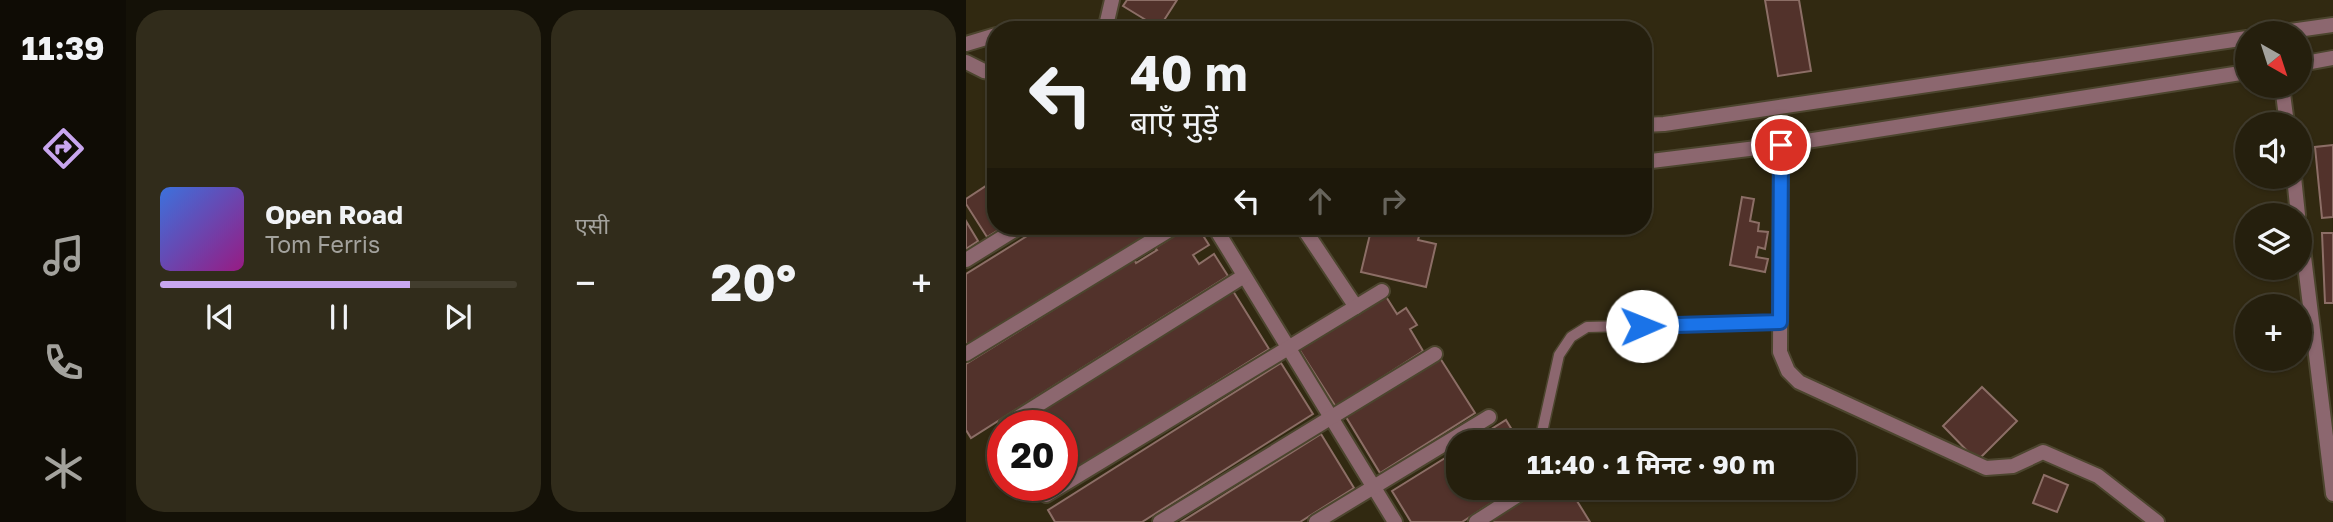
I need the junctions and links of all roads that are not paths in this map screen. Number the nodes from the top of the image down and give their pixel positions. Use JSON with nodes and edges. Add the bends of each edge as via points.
{"nodes":[{"id":1,"x":1112,"y":0,"type":"edge"},
{"id":2,"x":1107,"y":21,"type":"edge"},
{"id":3,"x":2333,"y":25,"type":"edge"},
{"id":4,"x":2312,"y":28,"type":"edge"},
{"id":5,"x":987,"y":38,"type":"edge"},
{"id":6,"x":2235,"y":40,"type":"edge"},
{"id":7,"x":966,"y":44,"type":"edge"},
{"id":8,"x":2333,"y":58,"type":"edge"},
{"id":9,"x":966,"y":62,"type":"edge"},
{"id":10,"x":2312,"y":62,"type":"edge"},
{"id":11,"x":987,"y":71,"type":"edge"},
{"id":12,"x":2235,"y":74,"type":"edge"},
{"id":13,"x":1652,"y":124,"type":"edge"},
{"id":14,"x":1781,"y":145,"type":"junction"},
{"id":15,"x":1652,"y":161,"type":"edge"},
{"id":16,"x":1006,"y":235,"type":"edge"},
{"id":17,"x":1161,"y":235,"type":"edge"},
{"id":18,"x":1219,"y":235,"type":"edge"},
{"id":19,"x":1308,"y":235,"type":"edge"},
{"id":20,"x":966,"y":260,"type":"edge"},
{"id":21,"x":1244,"y":276,"type":"junction"},
{"id":22,"x":2307,"y":280,"type":"edge"},
{"id":23,"x":1382,"y":291,"type":"dead end"},
{"id":24,"x":1356,"y":307,"type":"junction"},
{"id":25,"x":1780,"y":322,"type":"junction"},
{"id":26,"x":1288,"y":348,"type":"junction"},
{"id":27,"x":966,"y":354,"type":"edge"},
{"id":28,"x":1435,"y":354,"type":"dead end"},
{"id":29,"x":1031,"y":410,"type":"edge"},
{"id":30,"x":1489,"y":417,"type":"dead end"},
{"id":31,"x":1331,"y":418,"type":"junction"},
{"id":32,"x":1542,"y":430,"type":"edge"},
{"id":33,"x":1078,"y":476,"type":"edge"},
{"id":34,"x":1373,"y":487,"type":"junction"},
{"id":35,"x":2333,"y":494,"type":"edge"},
{"id":36,"x":1510,"y":500,"type":"edge"},
{"id":37,"x":1160,"y":522,"type":"edge"},
{"id":38,"x":1316,"y":522,"type":"edge"},
{"id":39,"x":1395,"y":522,"type":"edge"},
{"id":40,"x":1476,"y":522,"type":"edge"},
{"id":41,"x":2157,"y":522,"type":"edge"}],
"edges":[{"from":1,"to":2,"type":"street"},
{"from":3,"to":4,"type":"street"},
{"from":5,"to":7,"type":"street"},
{"from":6,"to":13,"type":"street"},
{"from":8,"to":10,"type":"street"},
{"from":9,"to":11,"type":"street"},
{"from":12,"to":14,"type":"street"},
{"from":14,"to":15,"type":"street"},
{"from":14,"to":25,"type":"street"},
{"from":16,"to":20,"type":"street"},
{"from":17,"to":27,"type":"street"},
{"from":18,"to":21,"type":"street"},
{"from":19,"to":24,"type":"street"},
{"from":21,"to":26,"type":"street"},
{"from":21,"to":29,"type":"street"},
{"from":22,"to":35,"type":"street"},
{"from":23,"to":24,"type":"street"},
{"from":24,"to":26,"type":"street"},
{"from":25,"to":32,"type":"lane","via":[[1587,327],[1571,337],[1559,355]]},
{"from":25,"to":41,"type":"street","via":[[1780,352],[1788,372],[1799,382],[1986,468],[2013,466],[2043,452],[2098,476]]},
{"from":26,"to":31,"type":"street"},
{"from":26,"to":33,"type":"street"},
{"from":28,"to":31,"type":"street"},
{"from":30,"to":34,"type":"street"},
{"from":31,"to":34,"type":"street"},
{"from":31,"to":37,"type":"street"},
{"from":34,"to":38,"type":"street"},
{"from":34,"to":39,"type":"street"},
{"from":36,"to":40,"type":"street"}]}
